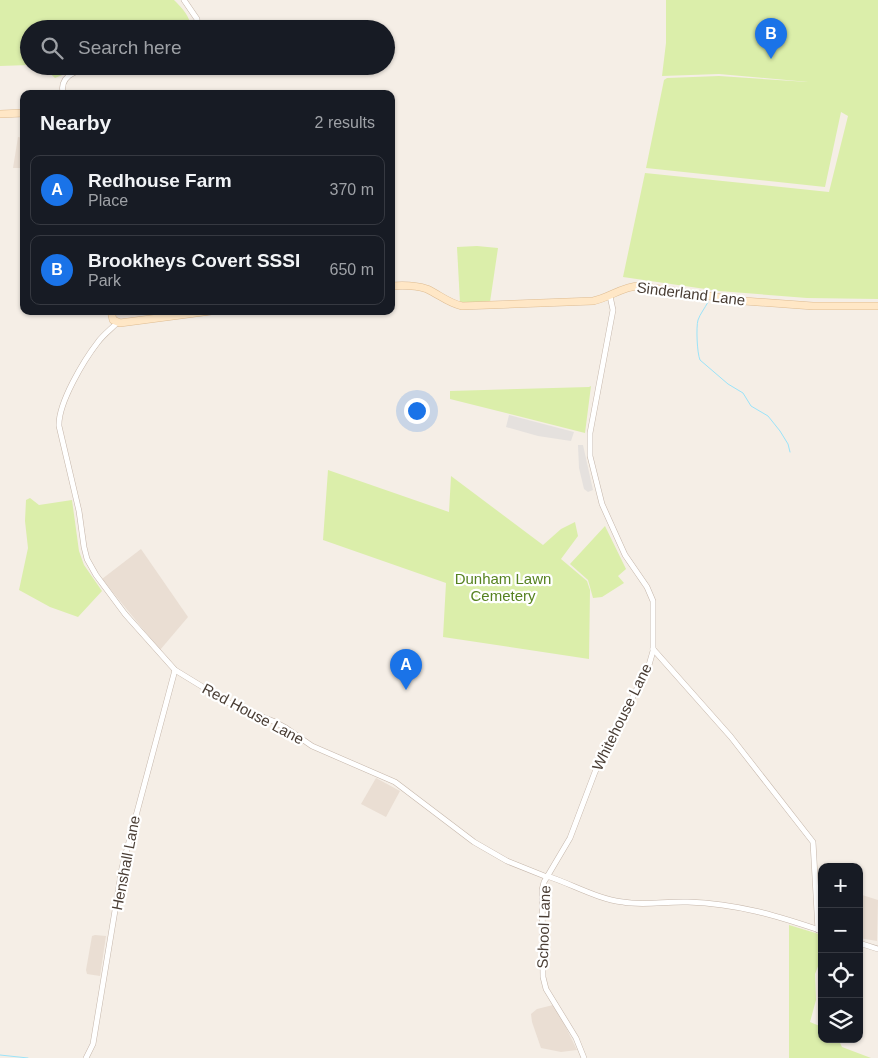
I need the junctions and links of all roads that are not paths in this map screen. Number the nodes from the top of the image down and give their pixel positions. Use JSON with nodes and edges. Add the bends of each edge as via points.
{"nodes":[{"id":1,"x":184,"y":0,"type":"edge"},
{"id":2,"x":198,"y":20,"type":"edge"},
{"id":3,"x":70,"y":75,"type":"edge"},
{"id":4,"x":63,"y":90,"type":"edge"},
{"id":5,"x":20,"y":113,"type":"edge"},
{"id":6,"x":0,"y":114,"type":"edge"},
{"id":7,"x":395,"y":286,"type":"edge"},
{"id":8,"x":610,"y":296,"type":"junction"},
{"id":9,"x":878,"y":306,"type":"edge"},
{"id":10,"x":112,"y":315,"type":"edge"},
{"id":11,"x":180,"y":315,"type":"edge"},
{"id":12,"x":117,"y":323,"type":"junction"},
{"id":13,"x":653,"y":649,"type":"junction"},
{"id":14,"x":176,"y":670,"type":"junction"},
{"id":15,"x":547,"y":877,"type":"junction"},
{"id":16,"x":818,"y":908,"type":"edge"},
{"id":17,"x":818,"y":930,"type":"edge"},
{"id":18,"x":863,"y":945,"type":"edge"},
{"id":19,"x":878,"y":949,"type":"edge"},
{"id":20,"x":86,"y":1058,"type":"edge"},
{"id":21,"x":584,"y":1058,"type":"edge"}],
"edges":[{"from":1,"to":2,"type":"street"},
{"from":3,"to":4,"type":"street","via":[[62,85]]},
{"from":5,"to":6,"type":"street"},
{"from":7,"to":8,"type":"street","name":"Sinderland Lane","via":[[420,287],[462,306],[587,301]]},
{"from":8,"to":9,"type":"street","name":"Sinderland Lane","via":[[639,286],[744,301]]},
{"from":8,"to":13,"type":"street","name":"Whitehouse Lane","via":[[612,310],[590,433],[590,456],[602,504],[625,555],[647,587],[653,602]]},
{"from":10,"to":12,"type":"street"},
{"from":11,"to":12,"type":"street"},
{"from":12,"to":14,"type":"street","name":"Red House Lane","via":[[93,349],[65,398],[59,415],[60,434],[88,559],[125,614]]},
{"from":13,"to":15,"type":"street","name":"Whitehouse Lane","via":[[649,665],[596,772],[570,838]]},
{"from":13,"to":16,"type":"street","via":[[731,737],[813,842]]},
{"from":14,"to":15,"type":"street","name":"Red House Lane","via":[[234,706],[273,721],[312,746],[395,782],[474,842],[507,861]]},
{"from":14,"to":20,"type":"street","name":"Henshall Lane","via":[[122,868],[94,1044]]},
{"from":15,"to":17,"type":"street","name":"Red House Lane","via":[[621,902],[686,902],[743,908]]},
{"from":15,"to":21,"type":"street","name":"School Lane","via":[[542,890],[543,977],[546,989],[576,1038]]},
{"from":18,"to":19,"type":"street"}]}
